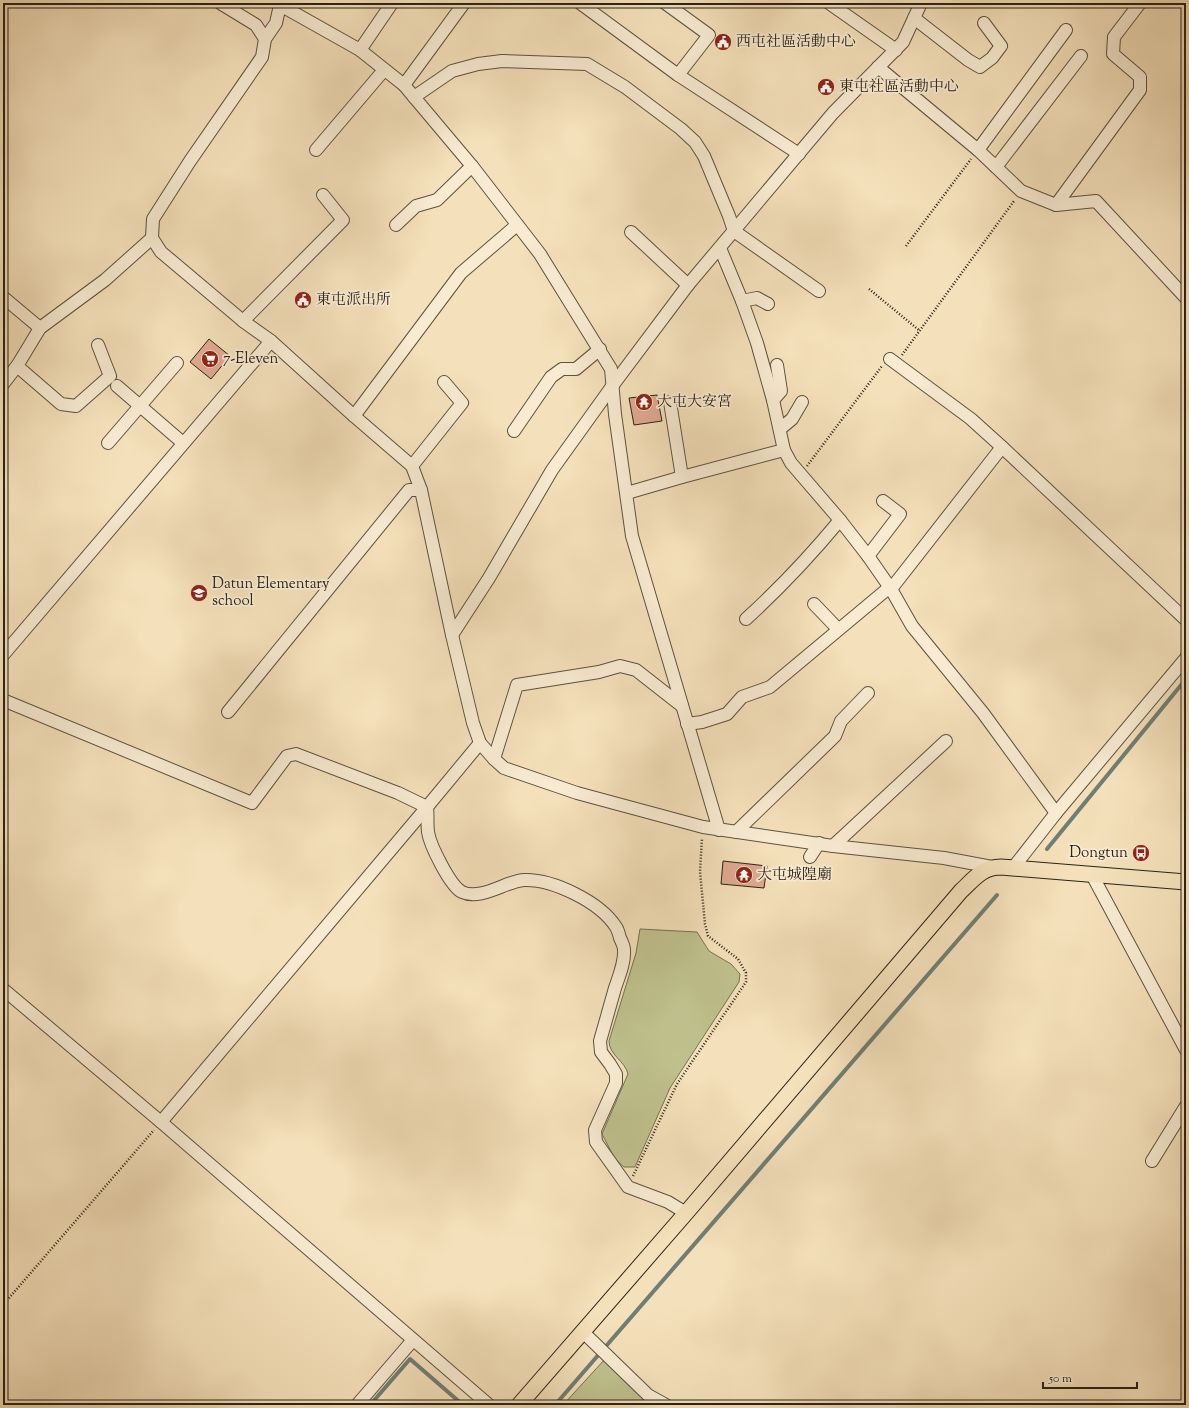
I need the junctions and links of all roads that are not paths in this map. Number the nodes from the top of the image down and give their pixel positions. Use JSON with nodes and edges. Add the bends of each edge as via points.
{"nodes":[{"id":1,"x":220,"y":3,"type":"edge"},
{"id":2,"x":392,"y":3,"type":"edge"},
{"id":3,"x":464,"y":3,"type":"edge"},
{"id":4,"x":580,"y":3,"type":"edge"},
{"id":5,"x":665,"y":3,"type":"edge"},
{"id":6,"x":829,"y":3,"type":"edge"},
{"id":7,"x":921,"y":3,"type":"edge"},
{"id":8,"x":1140,"y":3,"type":"edge"},
{"id":9,"x":281,"y":4,"type":"edge"},
{"id":10,"x":914,"y":18,"type":"junction"},
{"id":11,"x":984,"y":23,"type":"dead end"},
{"id":12,"x":1066,"y":30,"type":"dead end"},
{"id":13,"x":264,"y":39,"type":"junction"},
{"id":14,"x":360,"y":50,"type":"junction"},
{"id":15,"x":896,"y":50,"type":"junction"},
{"id":16,"x":1081,"y":56,"type":"dead end"},
{"id":17,"x":878,"y":67,"type":"junction"},
{"id":18,"x":384,"y":70,"type":"junction"},
{"id":19,"x":678,"y":76,"type":"junction"},
{"id":20,"x":404,"y":85,"type":"junction"},
{"id":21,"x":414,"y":97,"type":"junction"},
{"id":22,"x":316,"y":150,"type":"dead end"},
{"id":23,"x":978,"y":150,"type":"junction"},
{"id":24,"x":799,"y":154,"type":"junction"},
{"id":25,"x":472,"y":166,"type":"junction"},
{"id":26,"x":996,"y":167,"type":"junction"},
{"id":27,"x":323,"y":195,"type":"dead end"},
{"id":28,"x":1056,"y":205,"type":"junction"},
{"id":29,"x":396,"y":225,"type":"dead end"},
{"id":30,"x":517,"y":225,"type":"junction"},
{"id":31,"x":734,"y":231,"type":"junction"},
{"id":32,"x":631,"y":232,"type":"dead end"},
{"id":33,"x":152,"y":238,"type":"junction"},
{"id":34,"x":720,"y":248,"type":"junction"},
{"id":35,"x":688,"y":285,"type":"junction"},
{"id":36,"x":819,"y":291,"type":"dead end"},
{"id":37,"x":3,"y":297,"type":"edge"},
{"id":38,"x":1186,"y":298,"type":"edge"},
{"id":39,"x":742,"y":302,"type":"junction"},
{"id":40,"x":768,"y":304,"type":"dead end"},
{"id":41,"x":243,"y":322,"type":"junction"},
{"id":42,"x":40,"y":328,"type":"junction"},
{"id":43,"x":271,"y":341,"type":"junction"},
{"id":44,"x":98,"y":345,"type":"dead end"},
{"id":45,"x":600,"y":349,"type":"junction"},
{"id":46,"x":890,"y":359,"type":"road end"},
{"id":47,"x":177,"y":363,"type":"dead end"},
{"id":48,"x":777,"y":365,"type":"dead end"},
{"id":49,"x":17,"y":366,"type":"junction"},
{"id":50,"x":444,"y":382,"type":"dead end"},
{"id":51,"x":3,"y":384,"type":"edge"},
{"id":52,"x":613,"y":385,"type":"junction"},
{"id":53,"x":117,"y":386,"type":"dead end"},
{"id":54,"x":773,"y":400,"type":"junction"},
{"id":55,"x":670,"y":402,"type":"dead end"},
{"id":56,"x":802,"y":402,"type":"dead end"},
{"id":57,"x":140,"y":406,"type":"junction"},
{"id":58,"x":354,"y":416,"type":"junction"},
{"id":59,"x":780,"y":429,"type":"junction"},
{"id":60,"x":514,"y":431,"type":"dead end"},
{"id":61,"x":108,"y":443,"type":"dead end"},
{"id":62,"x":183,"y":443,"type":"junction"},
{"id":63,"x":1002,"y":447,"type":"junction"},
{"id":64,"x":784,"y":450,"type":"junction"},
{"id":65,"x":412,"y":466,"type":"junction"},
{"id":66,"x":682,"y":477,"type":"junction"},
{"id":67,"x":421,"y":490,"type":"junction"},
{"id":68,"x":627,"y":493,"type":"junction"},
{"id":69,"x":883,"y":501,"type":"dead end"},
{"id":70,"x":840,"y":520,"type":"junction"},
{"id":71,"x":868,"y":556,"type":"junction"},
{"id":72,"x":891,"y":589,"type":"junction"},
{"id":73,"x":814,"y":604,"type":"dead end"},
{"id":74,"x":746,"y":619,"type":"dead end"},
{"id":75,"x":1186,"y":620,"type":"edge"},
{"id":76,"x":838,"y":629,"type":"junction"},
{"id":77,"x":452,"y":635,"type":"junction"},
{"id":78,"x":3,"y":655,"type":"edge"},
{"id":79,"x":1186,"y":658,"type":"edge"},
{"id":80,"x":868,"y":693,"type":"dead end"},
{"id":81,"x":3,"y":700,"type":"edge"},
{"id":82,"x":682,"y":706,"type":"junction"},
{"id":83,"x":228,"y":712,"type":"dead end"},
{"id":84,"x":687,"y":724,"type":"junction"},
{"id":85,"x":946,"y":741,"type":"dead end"},
{"id":86,"x":480,"y":743,"type":"junction"},
{"id":87,"x":494,"y":759,"type":"junction"},
{"id":88,"x":427,"y":807,"type":"junction"},
{"id":89,"x":1056,"y":813,"type":"junction"},
{"id":90,"x":719,"y":830,"type":"junction"},
{"id":91,"x":736,"y":832,"type":"junction"},
{"id":92,"x":819,"y":843,"type":"junction"},
{"id":93,"x":833,"y":846,"type":"junction"},
{"id":94,"x":810,"y":857,"type":"dead end"},
{"id":95,"x":992,"y":867,"type":"junction"},
{"id":96,"x":1013,"y":868,"type":"junction"},
{"id":97,"x":1091,"y":873,"type":"junction"},
{"id":98,"x":1186,"y":882,"type":"edge"},
{"id":99,"x":3,"y":989,"type":"edge"},
{"id":100,"x":1186,"y":1050,"type":"edge"},
{"id":101,"x":1186,"y":1106,"type":"edge"},
{"id":102,"x":160,"y":1122,"type":"junction"},
{"id":103,"x":1152,"y":1161,"type":"dead end"},
{"id":104,"x":686,"y":1213,"type":"junction"},
{"id":105,"x":588,"y":1337,"type":"junction"},
{"id":106,"x":413,"y":1340,"type":"junction"},
{"id":107,"x":358,"y":1405,"type":"edge"},
{"id":108,"x":488,"y":1405,"type":"edge"},
{"id":109,"x":519,"y":1405,"type":"edge"},
{"id":110,"x":666,"y":1405,"type":"edge"}],
"edges":[{"from":1,"to":13,"type":"street","via":[[256,25]]},
{"from":2,"to":14,"type":"street"},
{"from":3,"to":20,"type":"street"},
{"from":4,"to":19,"type":"street"},
{"from":5,"to":19,"type":"street","via":[[709,35]]},
{"from":6,"to":15,"type":"street"},
{"from":7,"to":10,"type":"street"},
{"from":8,"to":28,"type":"street","via":[[1114,37],[1112,54],[1140,77],[1140,90]]},
{"from":9,"to":13,"type":"street","via":[[276,23]]},
{"from":9,"to":14,"type":"street"},
{"from":10,"to":11,"type":"street","via":[[980,67],[992,58],[1001,46]]},
{"from":10,"to":15,"type":"street","via":[[904,42]]},
{"from":12,"to":23,"type":"street"},
{"from":13,"to":33,"type":"street","via":[[262,57],[153,219]]},
{"from":14,"to":18,"type":"street"},
{"from":15,"to":17,"type":"street"},
{"from":16,"to":26,"type":"street"},
{"from":17,"to":23,"type":"street"},
{"from":17,"to":24,"type":"street","via":[[833,113]]},
{"from":18,"to":20,"type":"street"},
{"from":18,"to":22,"type":"street"},
{"from":19,"to":24,"type":"street"},
{"from":20,"to":21,"type":"street"},
{"from":21,"to":25,"type":"street"},
{"from":21,"to":31,"type":"street","via":[[452,71],[478,64],[502,61],[587,64],[625,87],[695,142],[704,156]]},
{"from":23,"to":26,"type":"street"},
{"from":24,"to":31,"type":"street"},
{"from":25,"to":29,"type":"street","via":[[437,200],[416,206]]},
{"from":25,"to":30,"type":"street"},
{"from":26,"to":28,"type":"street","via":[[1021,191]]},
{"from":27,"to":41,"type":"street","via":[[343,220]]},
{"from":28,"to":38,"type":"street","via":[[1096,201]]},
{"from":30,"to":45,"type":"street","via":[[540,254]]},
{"from":30,"to":58,"type":"street","via":[[461,273]]},
{"from":31,"to":34,"type":"street"},
{"from":31,"to":36,"type":"street"},
{"from":32,"to":35,"type":"street"},
{"from":33,"to":41,"type":"street","via":[[161,252]]},
{"from":33,"to":42,"type":"street","via":[[106,280]]},
{"from":34,"to":35,"type":"street"},
{"from":34,"to":39,"type":"street"},
{"from":35,"to":52,"type":"street"},
{"from":37,"to":42,"type":"street"},
{"from":39,"to":40,"type":"street","via":[[756,298]]},
{"from":39,"to":54,"type":"street"},
{"from":41,"to":43,"type":"street"},
{"from":42,"to":49,"type":"street"},
{"from":43,"to":58,"type":"street"},
{"from":43,"to":62,"type":"street"},
{"from":44,"to":49,"type":"street","via":[[110,376],[76,406],[61,404]]},
{"from":45,"to":52,"type":"street","via":[[612,369]]},
{"from":45,"to":60,"type":"street","via":[[576,369],[562,369],[551,377]]},
{"from":46,"to":63,"type":"street","via":[[971,419]]},
{"from":47,"to":57,"type":"street"},
{"from":48,"to":54,"type":"street","via":[[781,391]]},
{"from":49,"to":51,"type":"street"},
{"from":50,"to":65,"type":"street","via":[[462,402]]},
{"from":52,"to":68,"type":"street"},
{"from":52,"to":77,"type":"street","via":[[552,470],[489,578]]},
{"from":53,"to":57,"type":"street"},
{"from":54,"to":59,"type":"street"},
{"from":55,"to":66,"type":"street"},
{"from":56,"to":59,"type":"street","via":[[792,419]]},
{"from":57,"to":61,"type":"street"},
{"from":57,"to":62,"type":"street"},
{"from":58,"to":65,"type":"street"},
{"from":59,"to":64,"type":"street"},
{"from":62,"to":78,"type":"street"},
{"from":63,"to":72,"type":"street"},
{"from":63,"to":75,"type":"street"},
{"from":64,"to":66,"type":"street"},
{"from":64,"to":70,"type":"street","via":[[816,494]]},
{"from":65,"to":67,"type":"street"},
{"from":66,"to":68,"type":"street"},
{"from":67,"to":77,"type":"street"},
{"from":67,"to":83,"type":"street","via":[[409,490]]},
{"from":68,"to":82,"type":"street","via":[[632,536]]},
{"from":69,"to":71,"type":"street","via":[[900,514]]},
{"from":70,"to":71,"type":"street"},
{"from":70,"to":74,"type":"street","via":[[773,594]]},
{"from":71,"to":72,"type":"street"},
{"from":72,"to":76,"type":"street","via":[[885,591]]},
{"from":72,"to":89,"type":"street","via":[[912,626],[983,713]]},
{"from":73,"to":76,"type":"street"},
{"from":76,"to":84,"type":"street","via":[[770,687],[742,697],[727,714]]},
{"from":77,"to":86,"type":"street"},
{"from":79,"to":89,"type":"street"},
{"from":80,"to":91,"type":"street","via":[[841,721],[835,736]]},
{"from":81,"to":88,"type":"street","via":[[252,803],[287,756],[296,754],[398,793]]},
{"from":82,"to":84,"type":"street"},
{"from":82,"to":87,"type":"street","via":[[636,670],[620,666],[599,672],[517,685]]},
{"from":84,"to":90,"type":"street"},
{"from":85,"to":93,"type":"street"},
{"from":86,"to":87,"type":"street"},
{"from":86,"to":88,"type":"street"},
{"from":87,"to":90,"type":"street","via":[[504,768],[577,793]]},
{"from":88,"to":102,"type":"street"},
{"from":88,"to":104,"type":"street","via":[[428,833],[439,859],[450,880],[463,892],[474,894],[522,880],[537,881],[586,899],[616,927],[624,949],[622,966],[600,1041],[601,1052],[616,1074],[616,1083],[595,1130],[596,1142],[628,1186],[668,1202]]},
{"from":89,"to":96,"type":"street"},
{"from":90,"to":91,"type":"street"},
{"from":91,"to":92,"type":"street"},
{"from":92,"to":93,"type":"street"},
{"from":92,"to":94,"type":"street"},
{"from":93,"to":95,"type":"street","via":[[944,858]]},
{"from":95,"to":96,"type":"main road"},
{"from":95,"to":104,"type":"main road","via":[[977,875],[961,891]]},
{"from":96,"to":97,"type":"main road"},
{"from":97,"to":98,"type":"main road"},
{"from":97,"to":100,"type":"street"},
{"from":99,"to":102,"type":"street"},
{"from":101,"to":103,"type":"street"},
{"from":102,"to":106,"type":"street"},
{"from":104,"to":105,"type":"main road"},
{"from":105,"to":109,"type":"main road"},
{"from":105,"to":110,"type":"street","via":[[648,1395]]},
{"from":106,"to":107,"type":"street"},
{"from":106,"to":108,"type":"street"}]}
